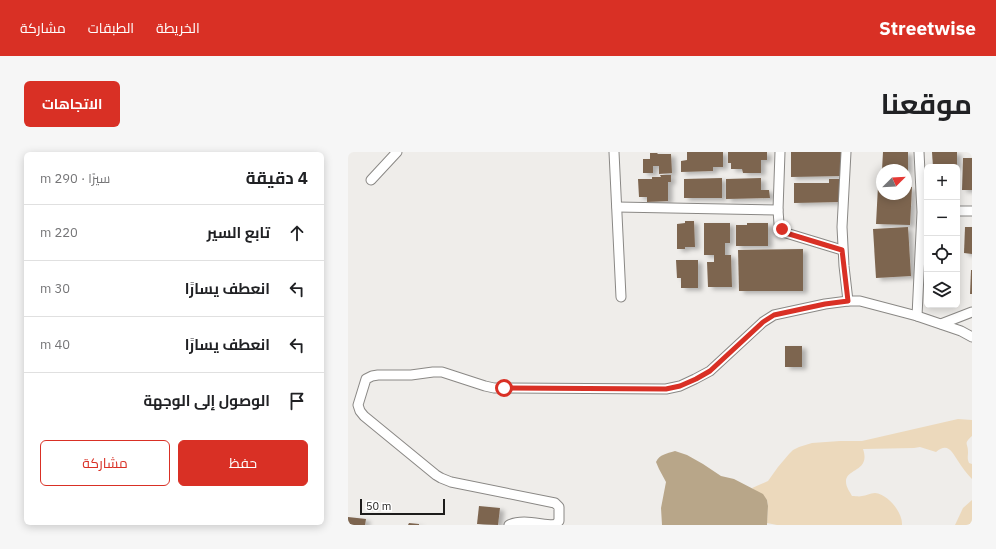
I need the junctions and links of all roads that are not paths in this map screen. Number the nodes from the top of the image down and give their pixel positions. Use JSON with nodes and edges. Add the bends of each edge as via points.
{"nodes":[{"id":1,"x":397,"y":152,"type":"edge"},
{"id":2,"x":614,"y":152,"type":"edge"},
{"id":3,"x":780,"y":152,"type":"edge"},
{"id":4,"x":846,"y":152,"type":"edge"},
{"id":5,"x":920,"y":152,"type":"edge"},
{"id":6,"x":371,"y":180,"type":"dead end"},
{"id":7,"x":617,"y":207,"type":"junction"},
{"id":8,"x":778,"y":210,"type":"junction"},
{"id":9,"x":960,"y":211,"type":"edge"},
{"id":10,"x":972,"y":211,"type":"edge"},
{"id":11,"x":924,"y":212,"type":"edge"},
{"id":12,"x":842,"y":250,"type":"junction"},
{"id":13,"x":621,"y":297,"type":"dead end"},
{"id":14,"x":848,"y":301,"type":"junction"},
{"id":15,"x":972,"y":312,"type":"edge"},
{"id":16,"x":917,"y":316,"type":"junction"},
{"id":17,"x":941,"y":324,"type":"junction"},
{"id":18,"x":972,"y":337,"type":"edge"},
{"id":19,"x":509,"y":525,"type":"edge"},
{"id":20,"x":552,"y":525,"type":"edge"}],
"edges":[{"from":1,"to":6,"type":"street"},
{"from":2,"to":7,"type":"street"},
{"from":3,"to":8,"type":"street"},
{"from":4,"to":12,"type":"street"},
{"from":5,"to":11,"type":"street"},
{"from":7,"to":8,"type":"street"},
{"from":7,"to":13,"type":"street"},
{"from":8,"to":12,"type":"street","via":[[779,224],[786,233]]},
{"from":9,"to":10,"type":"street"},
{"from":11,"to":16,"type":"street"},
{"from":12,"to":14,"type":"street"},
{"from":14,"to":16,"type":"street","via":[[860,301]]},
{"from":14,"to":20,"type":"street","via":[[774,315],[710,371],[680,386],[666,389],[494,388],[442,372],[378,375],[366,379],[358,405],[360,411],[436,475],[451,482],[555,503],[559,507],[559,521]]},
{"from":15,"to":17,"type":"street"},
{"from":16,"to":17,"type":"street"},
{"from":17,"to":18,"type":"street"},
{"from":19,"to":20,"type":"street"}]}
